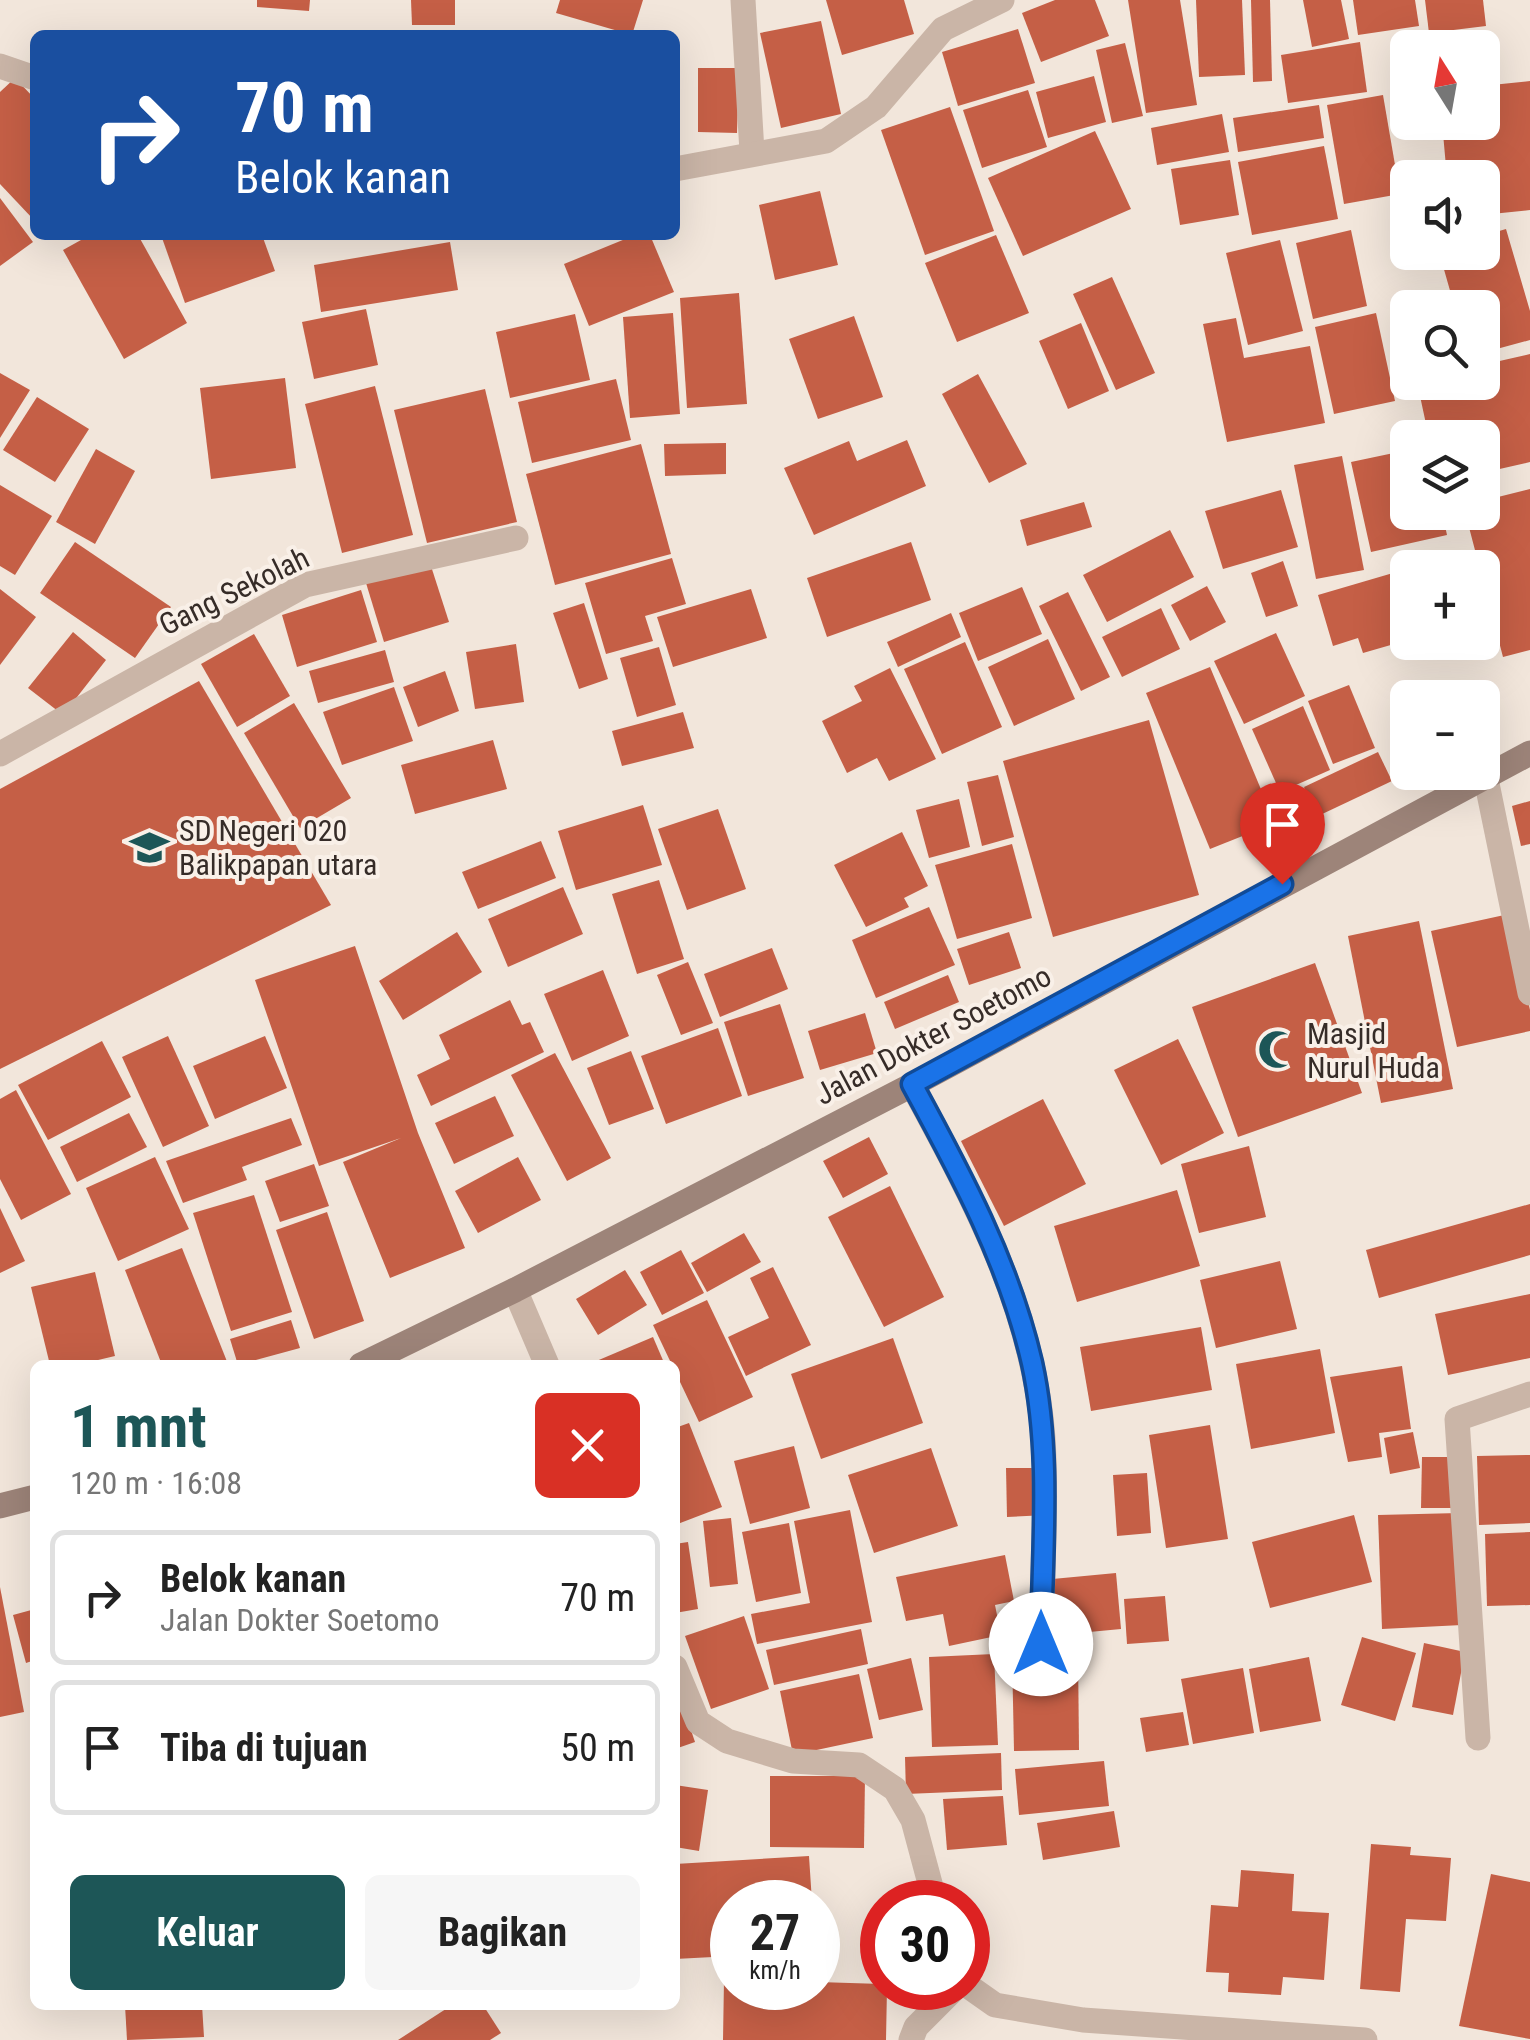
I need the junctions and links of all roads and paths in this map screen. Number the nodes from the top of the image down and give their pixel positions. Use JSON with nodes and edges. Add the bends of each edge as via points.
{"nodes":[{"id":1,"x":742,"y":0,"type":"edge"},
{"id":2,"x":1002,"y":0,"type":"edge"},
{"id":3,"x":0,"y":66,"type":"edge"},
{"id":4,"x":30,"y":76,"type":"edge"},
{"id":5,"x":752,"y":152,"type":"junction"},
{"id":6,"x":680,"y":168,"type":"edge"},
{"id":7,"x":516,"y":538,"type":"dead end"},
{"id":8,"x":1530,"y":753,"type":"edge"},
{"id":9,"x":0,"y":754,"type":"edge"},
{"id":10,"x":1500,"y":767,"type":"edge"},
{"id":11,"x":1454,"y":790,"type":"edge"},
{"id":12,"x":1487,"y":790,"type":"edge"},
{"id":13,"x":1530,"y":992,"type":"edge"},
{"id":14,"x":912,"y":1084,"type":"junction"},
{"id":15,"x":515,"y":1290,"type":"junction"},
{"id":16,"x":371,"y":1360,"type":"edge"},
{"id":17,"x":545,"y":1360,"type":"edge"},
{"id":18,"x":1530,"y":1394,"type":"edge"},
{"id":19,"x":30,"y":1498,"type":"edge"},
{"id":20,"x":0,"y":1506,"type":"edge"},
{"id":21,"x":1041,"y":1644,"type":"dead end"},
{"id":22,"x":680,"y":1679,"type":"edge"},
{"id":23,"x":1478,"y":1738,"type":"dead end"},
{"id":24,"x":929,"y":1880,"type":"edge"},
{"id":25,"x":990,"y":2001,"type":"edge"},
{"id":26,"x":933,"y":2010,"type":"edge"},
{"id":27,"x":1082,"y":2030,"type":"edge"},
{"id":28,"x":1354,"y":2039,"type":"edge"},
{"id":29,"x":911,"y":2040,"type":"edge"}],
"edges":[{"from":1,"to":5,"type":"street"},
{"from":2,"to":5,"type":"street","via":[[943,29],[876,107],[826,141]]},
{"from":3,"to":4,"type":"street"},
{"from":5,"to":6,"type":"street"},
{"from":7,"to":9,"type":"street","name":"Gang Sekolah","via":[[305,585]]},
{"from":8,"to":10,"type":"street","name":"Jalan Dokter Soetomo"},
{"from":11,"to":14,"type":"street","name":"Jalan Dokter Soetomo"},
{"from":12,"to":13,"type":"street"},
{"from":14,"to":15,"type":"street","name":"Jalan Dokter Soetomo"},
{"from":14,"to":21,"type":"street","via":[[991,1234],[1032,1364],[1042,1438]]},
{"from":15,"to":16,"type":"street","name":"Jalan Dokter Soetomo"},
{"from":15,"to":17,"type":"street"},
{"from":18,"to":23,"type":"street","via":[[1456,1419]]},
{"from":19,"to":20,"type":"street"},
{"from":22,"to":24,"type":"street","via":[[698,1722],[727,1741],[793,1762],[859,1764],[895,1789],[913,1820]]},
{"from":25,"to":27,"type":"street"},
{"from":26,"to":29,"type":"street"},
{"from":27,"to":28,"type":"street"}]}
